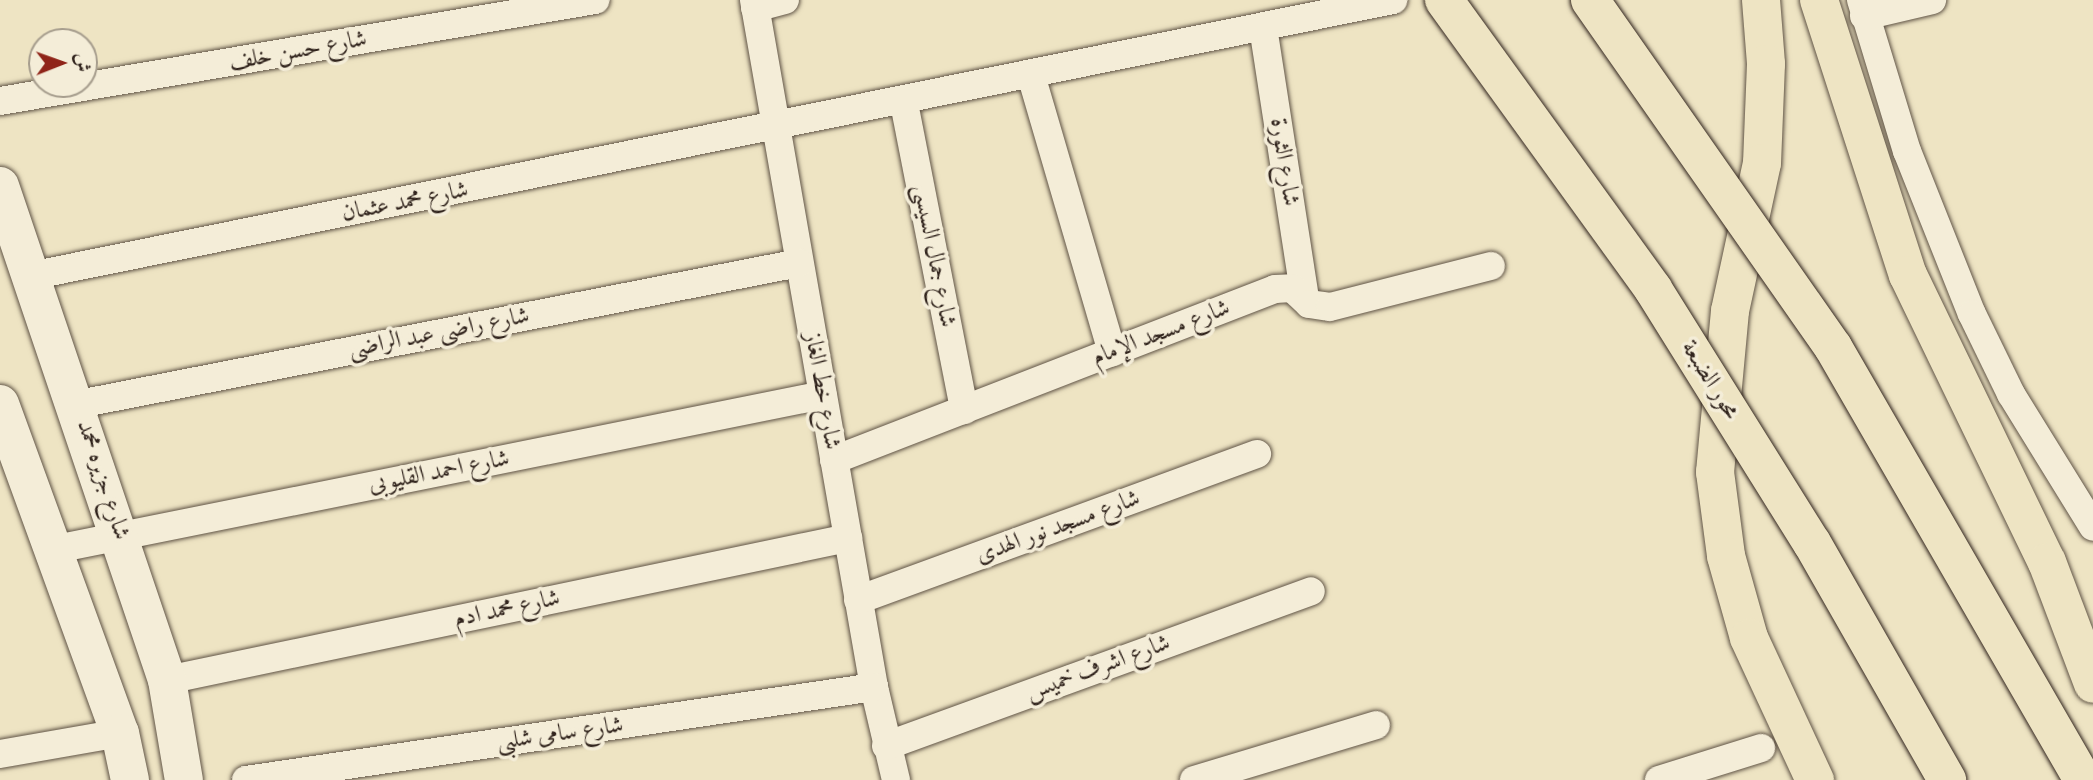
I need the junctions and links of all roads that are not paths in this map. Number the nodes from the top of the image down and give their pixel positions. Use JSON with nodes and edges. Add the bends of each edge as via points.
{"nodes":[{"id":1,"x":595,"y":0,"type":"edge"},
{"id":2,"x":785,"y":0,"type":"edge"},
{"id":3,"x":1392,"y":0,"type":"edge"},
{"id":4,"x":1444,"y":0,"type":"edge"},
{"id":5,"x":1590,"y":0,"type":"edge"},
{"id":6,"x":1761,"y":0,"type":"edge"},
{"id":7,"x":1819,"y":0,"type":"edge"},
{"id":8,"x":1932,"y":0,"type":"edge"},
{"id":9,"x":754,"y":4,"type":"edge"},
{"id":10,"x":1322,"y":7,"type":"edge"},
{"id":11,"x":1862,"y":8,"type":"edge"},
{"id":12,"x":1263,"y":27,"type":"junction"},
{"id":13,"x":1031,"y":75,"type":"junction"},
{"id":14,"x":0,"y":101,"type":"edge"},
{"id":15,"x":904,"y":103,"type":"junction"},
{"id":16,"x":776,"y":129,"type":"junction"},
{"id":17,"x":0,"y":186,"type":"edge"},
{"id":18,"x":799,"y":262,"type":"junction"},
{"id":19,"x":1491,"y":266,"type":"dead end"},
{"id":20,"x":34,"y":275,"type":"junction"},
{"id":21,"x":1305,"y":297,"type":"junction"},
{"id":22,"x":1112,"y":352,"type":"junction"},
{"id":23,"x":823,"y":395,"type":"junction"},
{"id":24,"x":0,"y":404,"type":"edge"},
{"id":25,"x":79,"y":404,"type":"junction"},
{"id":26,"x":964,"y":410,"type":"junction"},
{"id":27,"x":1257,"y":454,"type":"dead end"},
{"id":28,"x":834,"y":460,"type":"junction"},
{"id":29,"x":2093,"y":527,"type":"edge"},
{"id":30,"x":122,"y":536,"type":"junction"},
{"id":31,"x":848,"y":538,"type":"junction"},
{"id":32,"x":56,"y":549,"type":"junction"},
{"id":33,"x":1311,"y":591,"type":"dead end"},
{"id":34,"x":858,"y":600,"type":"junction"},
{"id":35,"x":167,"y":680,"type":"junction"},
{"id":36,"x":2093,"y":684,"type":"edge"},
{"id":37,"x":874,"y":687,"type":"junction"},
{"id":38,"x":1376,"y":725,"type":"dead end"},
{"id":39,"x":120,"y":733,"type":"junction"},
{"id":40,"x":886,"y":746,"type":"junction"},
{"id":41,"x":1761,"y":748,"type":"dead end"},
{"id":42,"x":0,"y":754,"type":"edge"},
{"id":43,"x":130,"y":780,"type":"edge"},
{"id":44,"x":184,"y":780,"type":"edge"},
{"id":45,"x":246,"y":780,"type":"edge"},
{"id":46,"x":895,"y":780,"type":"edge"},
{"id":47,"x":1194,"y":780,"type":"edge"},
{"id":48,"x":1659,"y":780,"type":"edge"},
{"id":49,"x":1815,"y":780,"type":"edge"},
{"id":50,"x":1947,"y":780,"type":"edge"},
{"id":51,"x":2083,"y":780,"type":"edge"}],
"edges":[{"from":1,"to":14,"type":"street","name":"شارع حسن خلف"},
{"from":2,"to":9,"type":"street"},
{"from":3,"to":10,"type":"street","name":"شارع محمد عثمان"},
{"from":4,"to":50,"type":"highway","name":"محور الضبعة","bridge":true,"via":[[1653,289],[1812,543]]},
{"from":5,"to":51,"type":"highway","bridge":true,"via":[[1833,347]]},
{"from":6,"to":49,"type":"highway","bridge":true,"via":[[1766,64],[1762,163],[1730,312],[1715,472],[1726,556],[1749,638]]},
{"from":7,"to":36,"type":"highway","via":[[1908,275],[2047,562]]},
{"from":8,"to":11,"type":"street"},
{"from":9,"to":16,"type":"street","name":"شارع خط الغاز"},
{"from":10,"to":12,"type":"street","name":"شارع محمد عثمان"},
{"from":11,"to":29,"type":"street","via":[[1907,150],[1972,314],[2011,394]]},
{"from":12,"to":13,"type":"street","name":"شارع محمد عثمان"},
{"from":12,"to":21,"type":"street","name":"شارع الثورة"},
{"from":13,"to":15,"type":"street","name":"شارع محمد عثمان"},
{"from":13,"to":22,"type":"street"},
{"from":15,"to":16,"type":"street","name":"شارع محمد عثمان"},
{"from":15,"to":26,"type":"street","name":"شارع جمال السيسى"},
{"from":16,"to":18,"type":"street","name":"شارع خط الغاز"},
{"from":16,"to":20,"type":"street","name":"شارع محمد عثمان"},
{"from":17,"to":20,"type":"main road","name":"شارع جزيره محمد"},
{"from":18,"to":23,"type":"street","name":"شارع خط الغاز"},
{"from":18,"to":25,"type":"street","name":"شارع راضى عبد الراضى"},
{"from":19,"to":21,"type":"street","name":"شارع مسجد الإمام","via":[[1330,307]]},
{"from":20,"to":25,"type":"main road","name":"شارع جزيره محمد"},
{"from":21,"to":22,"type":"street","name":"شارع مسجد الإمام","via":[[1275,289]]},
{"from":22,"to":26,"type":"street","name":"شارع مسجد الإمام"},
{"from":23,"to":28,"type":"street","name":"شارع خط الغاز"},
{"from":23,"to":30,"type":"street","name":"شارع احمد القليوبى"},
{"from":24,"to":32,"type":"main road"},
{"from":25,"to":30,"type":"main road","name":"شارع جزيره محمد"},
{"from":26,"to":28,"type":"street","name":"شارع مسجد الإمام"},
{"from":27,"to":34,"type":"street","name":"شارع مسجد نور الهدى"},
{"from":28,"to":31,"type":"street","name":"شارع خط الغاز"},
{"from":30,"to":32,"type":"street","name":"شارع احمد القليوبى"},
{"from":30,"to":35,"type":"main road","name":"شارع جزيره محمد"},
{"from":31,"to":34,"type":"street","name":"شارع خط الغاز"},
{"from":31,"to":35,"type":"street","name":"شارع محمد ادم"},
{"from":32,"to":39,"type":"main road"},
{"from":33,"to":40,"type":"street","name":"شارع اشرف خميس"},
{"from":34,"to":37,"type":"street","name":"شارع خط الغاز"},
{"from":35,"to":44,"type":"main road","name":"شارع جزيره محمد"},
{"from":37,"to":40,"type":"street","name":"شارع خط الغاز"},
{"from":37,"to":45,"type":"street","name":"شارع سامى شلبى"},
{"from":38,"to":47,"type":"street"},
{"from":39,"to":42,"type":"street"},
{"from":39,"to":43,"type":"main road"},
{"from":40,"to":46,"type":"street","name":"شارع خط الغاز"},
{"from":41,"to":48,"type":"street"}]}
